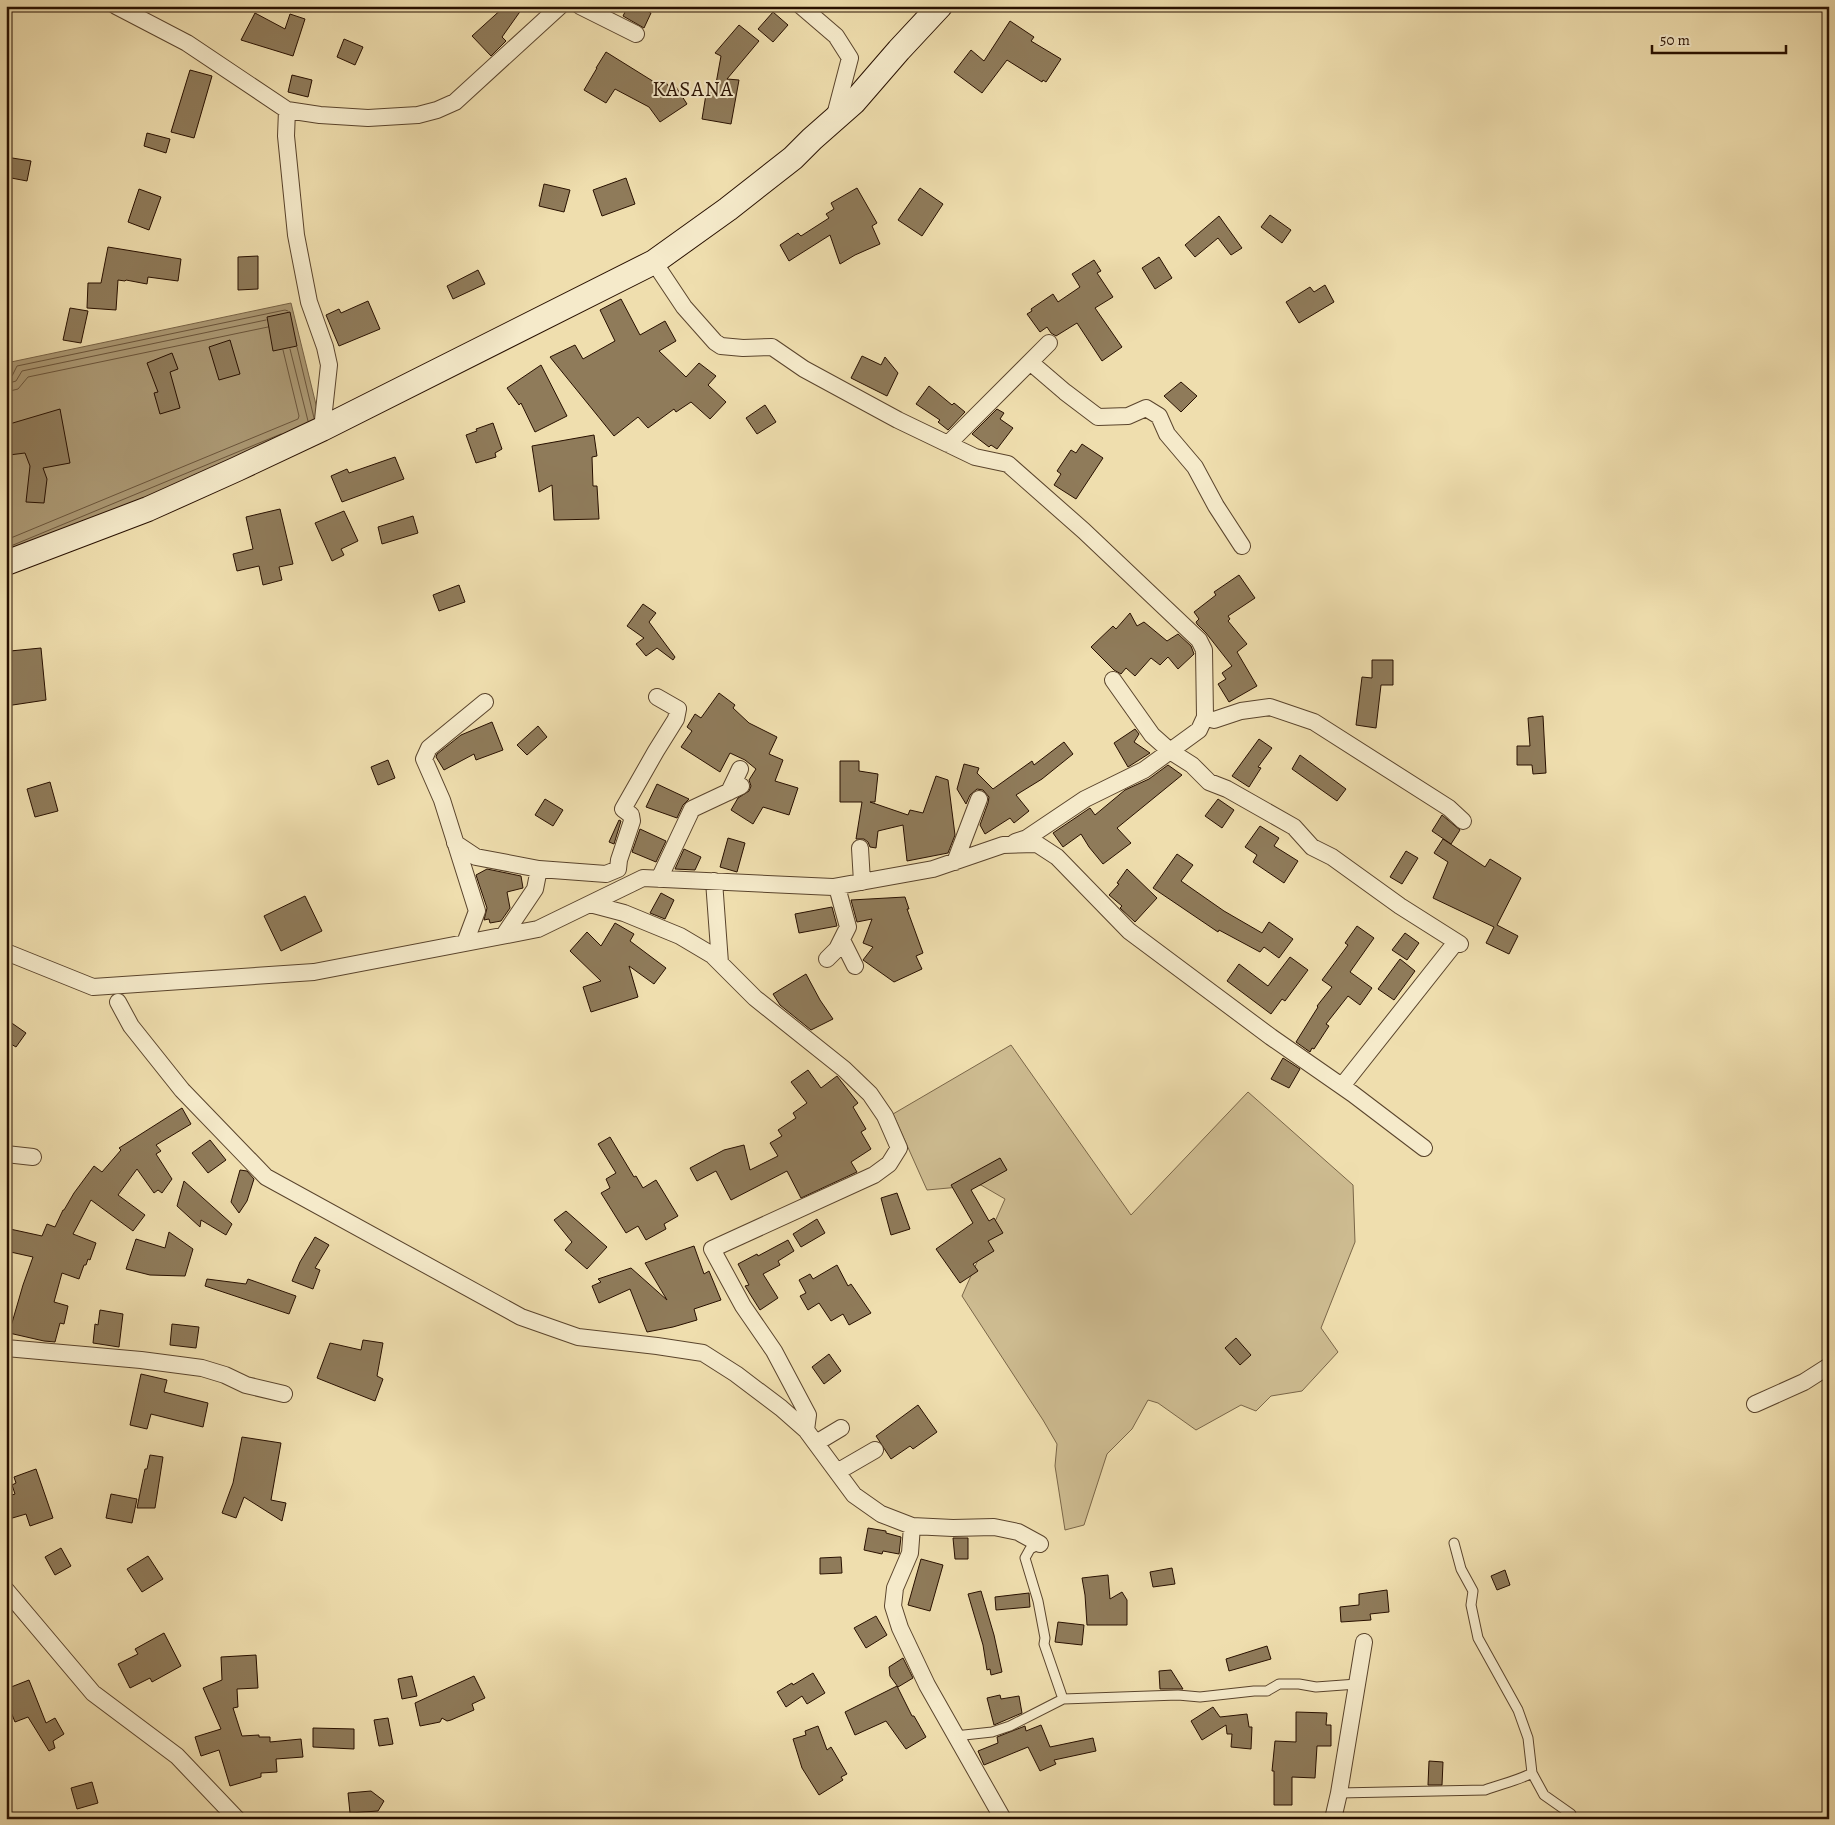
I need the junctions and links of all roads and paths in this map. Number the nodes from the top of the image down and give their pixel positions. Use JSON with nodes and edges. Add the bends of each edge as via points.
{"nodes":[{"id":1,"x":116,"y":6,"type":"edge"},
{"id":2,"x":560,"y":6,"type":"edge"},
{"id":3,"x":580,"y":6,"type":"edge"},
{"id":4,"x":801,"y":6,"type":"edge"},
{"id":5,"x":940,"y":6,"type":"edge"},
{"id":6,"x":636,"y":34,"type":"dead end"},
{"id":7,"x":287,"y":110,"type":"junction"},
{"id":8,"x":834,"y":120,"type":"junction"},
{"id":9,"x":654,"y":262,"type":"junction"},
{"id":10,"x":1049,"y":342,"type":"dead end"},
{"id":11,"x":1030,"y":362,"type":"junction"},
{"id":12,"x":322,"y":429,"type":"junction"},
{"id":13,"x":948,"y":444,"type":"junction"},
{"id":14,"x":1242,"y":546,"type":"dead end"},
{"id":15,"x":6,"y":563,"type":"edge"},
{"id":16,"x":1114,"y":680,"type":"dead end"},
{"id":17,"x":657,"y":697,"type":"dead end"},
{"id":18,"x":485,"y":702,"type":"dead end"},
{"id":19,"x":1205,"y":717,"type":"junction"},
{"id":20,"x":1170,"y":751,"type":"junction"},
{"id":21,"x":740,"y":769,"type":"dead end"},
{"id":22,"x":979,"y":800,"type":"dead end"},
{"id":23,"x":1463,"y":821,"type":"dead end"},
{"id":24,"x":455,"y":843,"type":"junction"},
{"id":25,"x":1003,"y":845,"type":"junction"},
{"id":26,"x":860,"y":848,"type":"dead end"},
{"id":27,"x":955,"y":862,"type":"junction"},
{"id":28,"x":619,"y":865,"type":"junction"},
{"id":29,"x":539,"y":869,"type":"junction"},
{"id":30,"x":641,"y":879,"type":"junction"},
{"id":31,"x":659,"y":879,"type":"junction"},
{"id":32,"x":714,"y":882,"type":"junction"},
{"id":33,"x":862,"y":882,"type":"junction"},
{"id":34,"x":837,"y":887,"type":"junction"},
{"id":35,"x":590,"y":904,"type":"junction"},
{"id":36,"x":504,"y":936,"type":"junction"},
{"id":37,"x":842,"y":940,"type":"junction"},
{"id":38,"x":465,"y":943,"type":"junction"},
{"id":39,"x":6,"y":952,"type":"edge"},
{"id":40,"x":827,"y":959,"type":"dead end"},
{"id":41,"x":720,"y":962,"type":"junction"},
{"id":42,"x":855,"y":966,"type":"dead end"},
{"id":43,"x":118,"y":1002,"type":"dead end"},
{"id":44,"x":1342,"y":1086,"type":"junction"},
{"id":45,"x":1424,"y":1148,"type":"dead end"},
{"id":46,"x":6,"y":1154,"type":"edge"},
{"id":47,"x":33,"y":1157,"type":"dead end"},
{"id":48,"x":6,"y":1348,"type":"edge"},
{"id":49,"x":1829,"y":1366,"type":"edge"},
{"id":50,"x":284,"y":1394,"type":"dead end"},
{"id":51,"x":1755,"y":1404,"type":"dead end"},
{"id":52,"x":841,"y":1428,"type":"dead end"},
{"id":53,"x":811,"y":1437,"type":"junction"},
{"id":54,"x":875,"y":1450,"type":"dead end"},
{"id":55,"x":837,"y":1472,"type":"junction"},
{"id":56,"x":912,"y":1526,"type":"junction"},
{"id":57,"x":1454,"y":1543,"type":"dead end"},
{"id":58,"x":1040,"y":1544,"type":"joint"},
{"id":59,"x":6,"y":1590,"type":"edge"},
{"id":60,"x":1364,"y":1642,"type":"dead end"},
{"id":61,"x":1357,"y":1684,"type":"junction"},
{"id":62,"x":1063,"y":1699,"type":"junction"},
{"id":63,"x":955,"y":1736,"type":"junction"},
{"id":64,"x":1532,"y":1773,"type":"junction"},
{"id":65,"x":1339,"y":1793,"type":"junction"},
{"id":66,"x":237,"y":1819,"type":"edge"},
{"id":67,"x":1003,"y":1819,"type":"edge"},
{"id":68,"x":1333,"y":1819,"type":"edge"},
{"id":69,"x":1572,"y":1819,"type":"edge"}],
"edges":[{"from":1,"to":7,"type":"street","via":[[187,43]]},
{"from":2,"to":7,"type":"street","via":[[455,102],[437,110],[418,115],[368,118]]},
{"from":3,"to":6,"type":"street"},
{"from":4,"to":8,"type":"street","via":[[836,36],[850,58]]},
{"from":5,"to":8,"type":"main road"},
{"from":7,"to":12,"type":"street","via":[[286,136],[296,235],[309,302],[329,365]]},
{"from":8,"to":9,"type":"main road","via":[[793,158]]},
{"from":9,"to":12,"type":"main road"},
{"from":9,"to":13,"type":"street","via":[[684,306],[721,346],[772,347],[804,369]]},
{"from":10,"to":11,"type":"street"},
{"from":11,"to":13,"type":"street"},
{"from":11,"to":14,"type":"street","via":[[1098,417],[1128,416],[1146,408],[1160,416],[1167,434],[1196,467]]},
{"from":12,"to":15,"type":"main road","via":[[148,509]]},
{"from":13,"to":19,"type":"street","via":[[975,457],[1008,464],[1199,640],[1204,650]]},
{"from":16,"to":20,"type":"street","via":[[1152,735]]},
{"from":17,"to":28,"type":"street","via":[[678,709],[676,719],[624,809],[632,821]]},
{"from":18,"to":24,"type":"street","via":[[429,748],[424,760],[442,800]]},
{"from":19,"to":20,"type":"street","via":[[1199,730]]},
{"from":19,"to":23,"type":"street","via":[[1214,720],[1241,711],[1270,707],[1314,722],[1449,808]]},
{"from":20,"to":25,"type":"street","via":[[1144,770],[1086,799],[1027,838]]},
{"from":20,"to":44,"type":"street","via":[[1192,765],[1209,782],[1294,827],[1312,847],[1332,857],[1458,943]]},
{"from":21,"to":31,"type":"street","via":[[735,789],[692,810]]},
{"from":22,"to":27,"type":"street"},
{"from":24,"to":29,"type":"street","via":[[476,857]]},
{"from":24,"to":38,"type":"street","via":[[477,911]]},
{"from":25,"to":27,"type":"street"},
{"from":25,"to":44,"type":"street","via":[[1037,844],[1056,857],[1129,931],[1271,1038]]},
{"from":26,"to":33,"type":"street"},
{"from":27,"to":33,"type":"street"},
{"from":28,"to":29,"type":"street","via":[[618,869],[606,874]]},
{"from":28,"to":30,"type":"street","via":[[641,874]]},
{"from":29,"to":36,"type":"street","via":[[535,889]]},
{"from":30,"to":31,"type":"street"},
{"from":30,"to":35,"type":"street"},
{"from":31,"to":32,"type":"street"},
{"from":32,"to":34,"type":"street"},
{"from":32,"to":41,"type":"street"},
{"from":33,"to":34,"type":"street"},
{"from":34,"to":37,"type":"street","via":[[848,927]]},
{"from":35,"to":36,"type":"street","via":[[538,929]]},
{"from":35,"to":41,"type":"street","via":[[624,913],[680,936]]},
{"from":36,"to":38,"type":"street"},
{"from":37,"to":40,"type":"street"},
{"from":37,"to":42,"type":"street"},
{"from":38,"to":39,"type":"street","via":[[314,972],[93,987]]},
{"from":41,"to":53,"type":"street","via":[[755,998],[844,1069],[870,1094],[885,1116],[899,1148],[889,1164],[874,1175],[712,1249],[743,1306],[774,1351],[808,1415]]},
{"from":43,"to":53,"type":"street","via":[[130,1026],[182,1090],[266,1177],[522,1317],[578,1337],[703,1354],[782,1408]]},
{"from":44,"to":45,"type":"street"},
{"from":46,"to":47,"type":"street"},
{"from":48,"to":50,"type":"street","via":[[202,1368],[246,1385]]},
{"from":49,"to":51,"type":"street","via":[[1804,1382]]},
{"from":52,"to":53,"type":"street"},
{"from":53,"to":55,"type":"street"},
{"from":54,"to":55,"type":"street"},
{"from":55,"to":56,"type":"street","via":[[854,1495],[881,1514]]},
{"from":56,"to":58,"type":"street","via":[[994,1527],[1018,1532]]},
{"from":56,"to":63,"type":"street","via":[[910,1553],[895,1588],[893,1606],[927,1685]]},
{"from":57,"to":64,"type":"lane","via":[[1461,1570],[1473,1591],[1471,1605],[1478,1638],[1518,1710],[1528,1738]]},
{"from":58,"to":62,"type":"lane","via":[[1030,1549],[1025,1558],[1038,1601],[1046,1638],[1044,1644]]},
{"from":59,"to":66,"type":"street","via":[[94,1693],[177,1756]]},
{"from":60,"to":61,"type":"street"},
{"from":61,"to":62,"type":"lane","via":[[1316,1688],[1279,1684],[1267,1691],[1200,1697]]},
{"from":61,"to":65,"type":"street"},
{"from":62,"to":63,"type":"lane","via":[[1010,1726],[992,1732]]},
{"from":63,"to":67,"type":"street"},
{"from":64,"to":65,"type":"lane","via":[[1485,1790]]},
{"from":64,"to":69,"type":"lane","via":[[1544,1795]]},
{"from":65,"to":68,"type":"street"}]}
